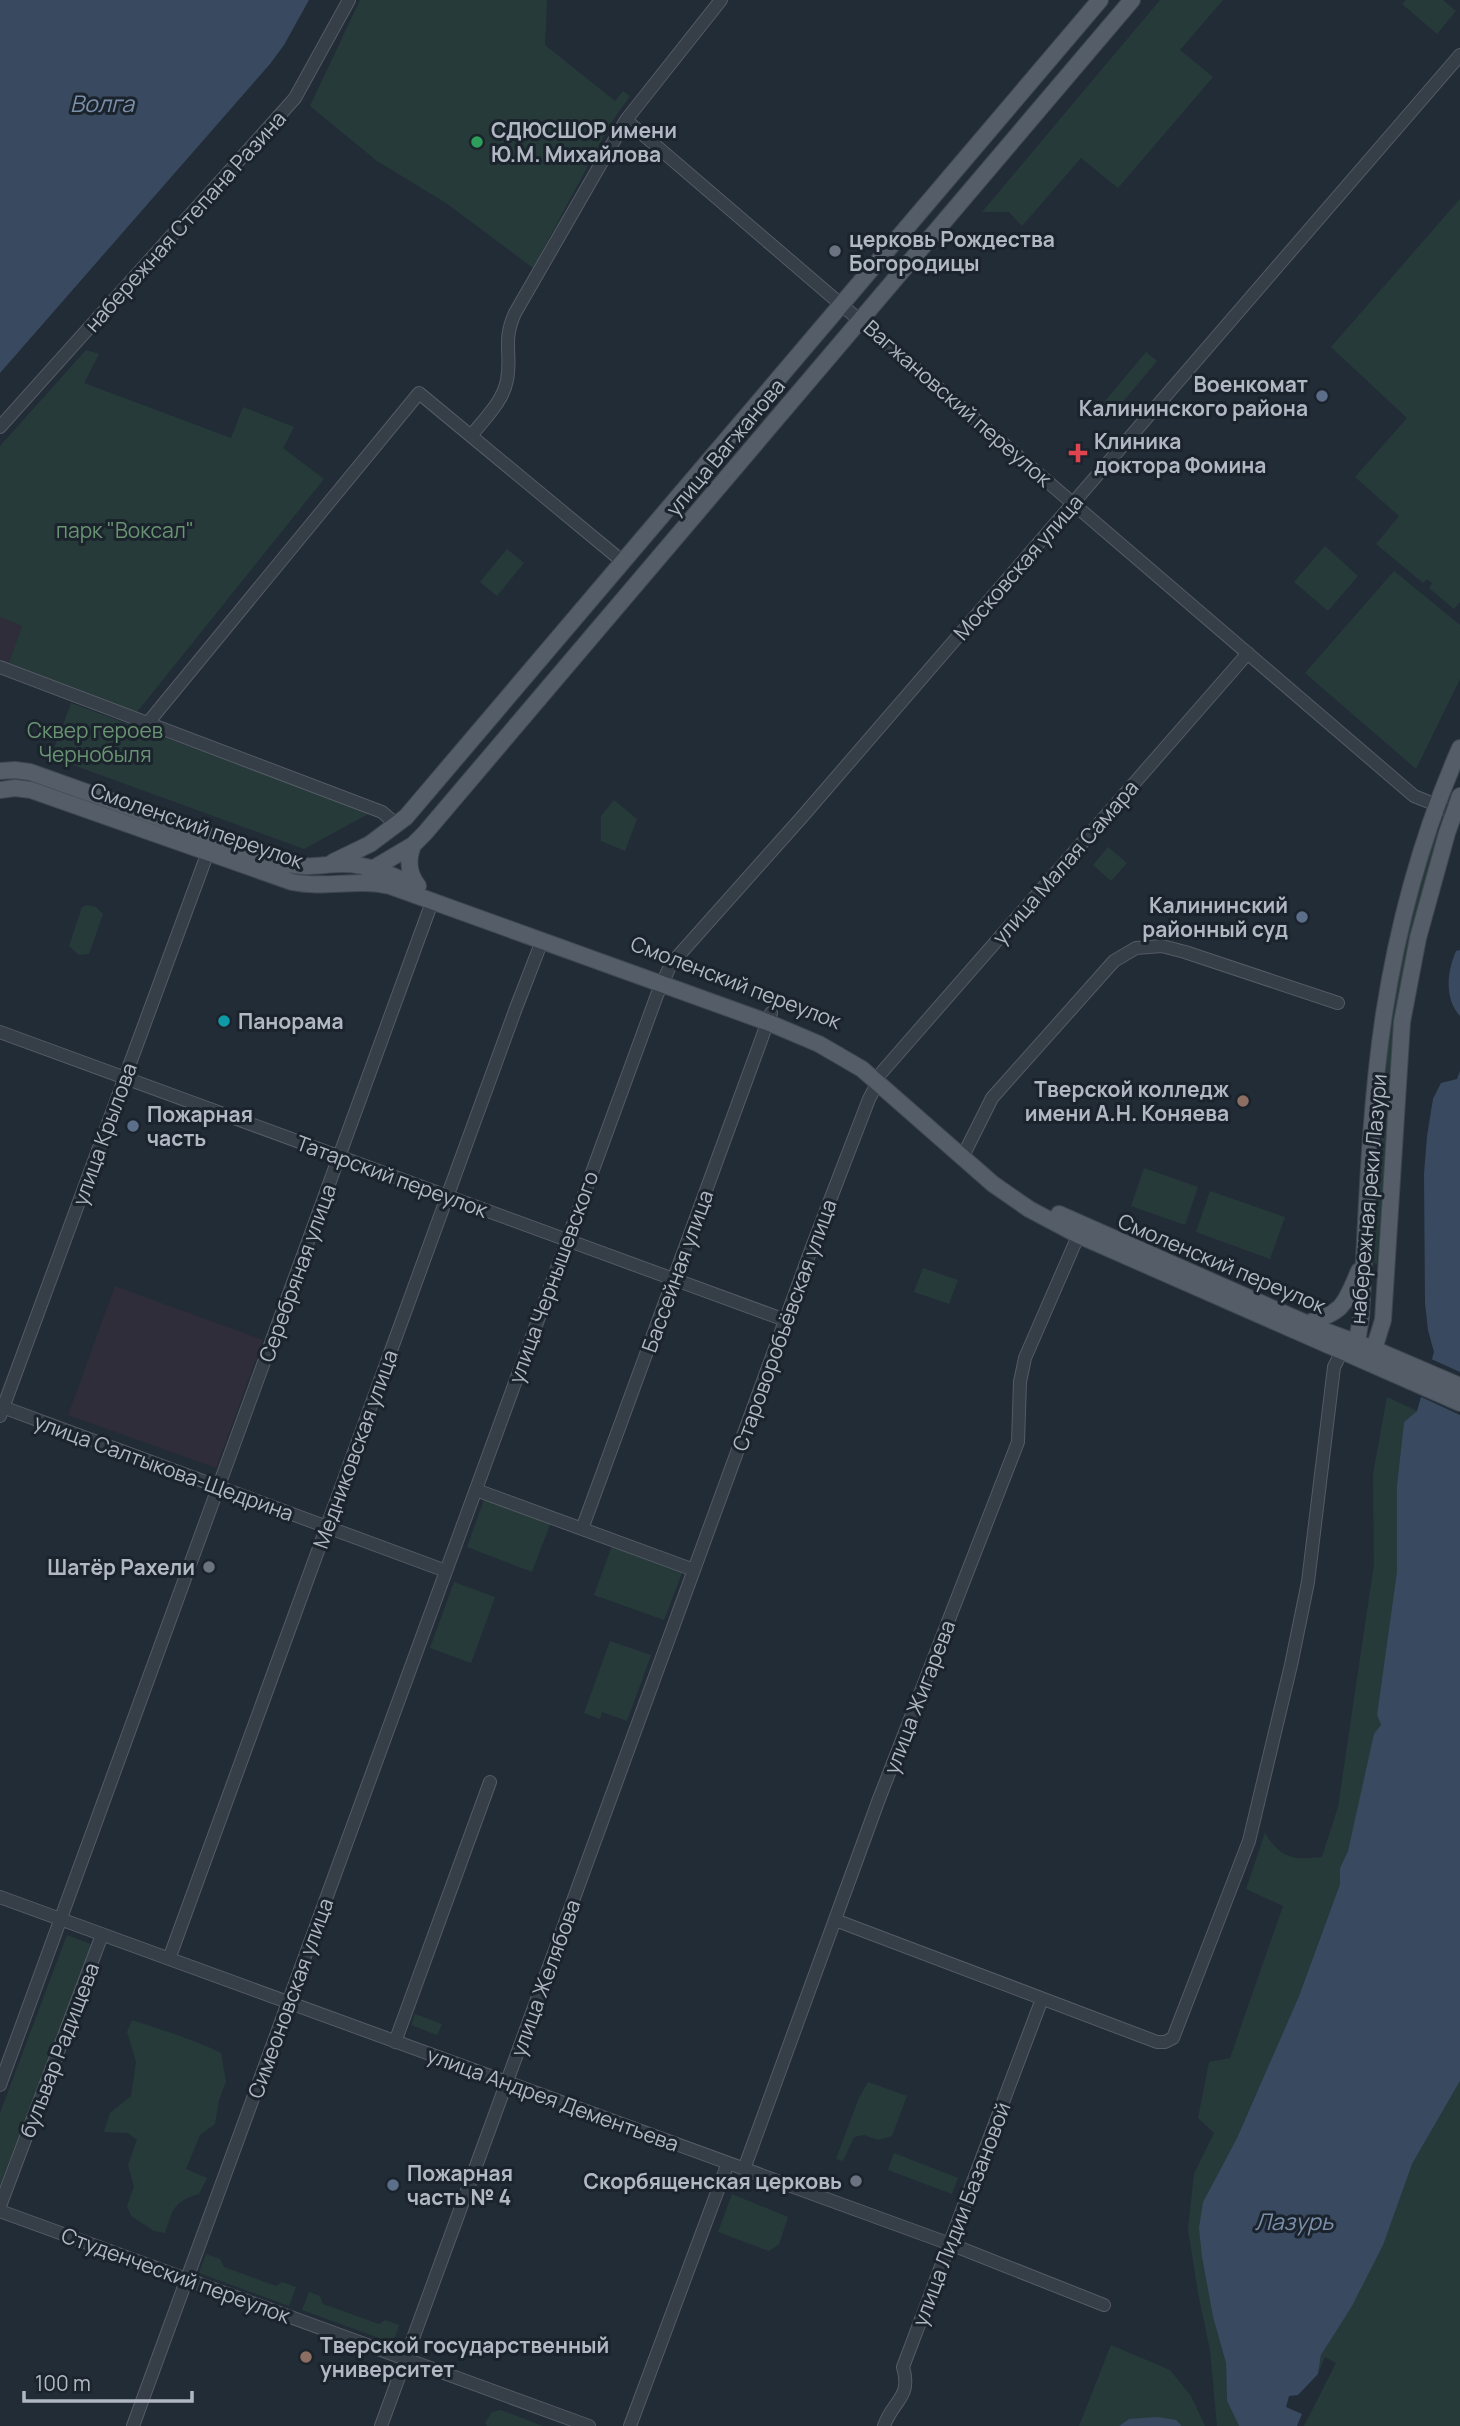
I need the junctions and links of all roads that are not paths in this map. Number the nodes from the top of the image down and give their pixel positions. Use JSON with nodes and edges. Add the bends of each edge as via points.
{"nodes":[{"id":1,"x":349,"y":0,"type":"edge"},
{"id":2,"x":721,"y":0,"type":"edge"},
{"id":3,"x":1100,"y":0,"type":"edge"},
{"id":4,"x":1132,"y":0,"type":"edge"},
{"id":5,"x":1460,"y":55,"type":"edge"},
{"id":6,"x":626,"y":120,"type":"junction"},
{"id":7,"x":841,"y":302,"type":"junction"},
{"id":8,"x":861,"y":319,"type":"junction"},
{"id":9,"x":0,"y":427,"type":"edge"},
{"id":10,"x":471,"y":436,"type":"junction"},
{"id":11,"x":1073,"y":503,"type":"junction"},
{"id":12,"x":622,"y":561,"type":"junction"},
{"id":13,"x":1248,"y":653,"type":"junction"},
{"id":14,"x":1,"y":673,"type":"edge"},
{"id":15,"x":147,"y":724,"type":"junction"},
{"id":16,"x":1460,"y":748,"type":"edge"},
{"id":17,"x":0,"y":761,"type":"edge"},
{"id":18,"x":0,"y":771,"type":"edge"},
{"id":19,"x":30,"y":772,"type":"junction"},
{"id":20,"x":0,"y":790,"type":"edge"},
{"id":21,"x":1460,"y":796,"type":"edge"},
{"id":22,"x":1437,"y":806,"type":"junction"},
{"id":23,"x":1454,"y":812,"type":"junction"},
{"id":24,"x":401,"y":821,"type":"junction"},
{"id":25,"x":413,"y":845,"type":"junction"},
{"id":26,"x":207,"y":855,"type":"junction"},
{"id":27,"x":391,"y":859,"type":"junction"},
{"id":28,"x":324,"y":865,"type":"junction"},
{"id":29,"x":373,"y":869,"type":"junction"},
{"id":30,"x":395,"y":876,"type":"junction"},
{"id":31,"x":324,"y":886,"type":"junction"},
{"id":32,"x":422,"y":895,"type":"junction"},
{"id":33,"x":542,"y":941,"type":"junction"},
{"id":34,"x":663,"y":979,"type":"junction"},
{"id":35,"x":1338,"y":1003,"type":"dead end"},
{"id":36,"x":769,"y":1017,"type":"junction"},
{"id":37,"x":0,"y":1032,"type":"edge"},
{"id":38,"x":880,"y":1077,"type":"junction"},
{"id":39,"x":125,"y":1078,"type":"junction"},
{"id":40,"x":965,"y":1153,"type":"junction"},
{"id":41,"x":339,"y":1157,"type":"junction"},
{"id":42,"x":447,"y":1196,"type":"junction"},
{"id":43,"x":1080,"y":1230,"type":"junction"},
{"id":44,"x":567,"y":1240,"type":"junction"},
{"id":45,"x":1364,"y":1263,"type":"junction"},
{"id":46,"x":1387,"y":1266,"type":"junction"},
{"id":47,"x":673,"y":1279,"type":"junction"},
{"id":48,"x":785,"y":1320,"type":"junction"},
{"id":49,"x":1308,"y":1323,"type":"junction"},
{"id":50,"x":1357,"y":1342,"type":"junction"},
{"id":51,"x":1342,"y":1351,"type":"junction"},
{"id":52,"x":1370,"y":1355,"type":"junction"},
{"id":53,"x":1398,"y":1367,"type":"junction"},
{"id":54,"x":1460,"y":1386,"type":"edge"},
{"id":55,"x":1460,"y":1403,"type":"edge"},
{"id":56,"x":1,"y":1410,"type":"edge"},
{"id":57,"x":218,"y":1487,"type":"junction"},
{"id":58,"x":476,"y":1490,"type":"junction"},
{"id":59,"x":326,"y":1527,"type":"junction"},
{"id":60,"x":582,"y":1529,"type":"junction"},
{"id":61,"x":694,"y":1570,"type":"junction"},
{"id":62,"x":446,"y":1571,"type":"junction"},
{"id":63,"x":490,"y":1782,"type":"dead end"},
{"id":64,"x":0,"y":1897,"type":"edge"},
{"id":65,"x":60,"y":1919,"type":"junction"},
{"id":66,"x":835,"y":1920,"type":"junction"},
{"id":67,"x":102,"y":1934,"type":"junction"},
{"id":68,"x":169,"y":1959,"type":"junction"},
{"id":69,"x":1042,"y":1999,"type":"junction"},
{"id":70,"x":288,"y":2002,"type":"junction"},
{"id":71,"x":395,"y":2042,"type":"junction"},
{"id":72,"x":507,"y":2082,"type":"junction"},
{"id":73,"x":0,"y":2085,"type":"edge"},
{"id":74,"x":728,"y":2163,"type":"junction"},
{"id":75,"x":744,"y":2169,"type":"junction"},
{"id":76,"x":0,"y":2206,"type":"edge"},
{"id":77,"x":0,"y":2211,"type":"edge"},
{"id":78,"x":950,"y":2244,"type":"junction"},
{"id":79,"x":187,"y":2279,"type":"junction"},
{"id":80,"x":1104,"y":2305,"type":"dead end"},
{"id":81,"x":406,"y":2359,"type":"junction"},
{"id":82,"x":134,"y":2426,"type":"edge"},
{"id":83,"x":381,"y":2426,"type":"edge"},
{"id":84,"x":589,"y":2426,"type":"edge"},
{"id":85,"x":630,"y":2426,"type":"edge"},
{"id":86,"x":884,"y":2426,"type":"edge"}],
"edges":[{"from":1,"to":9,"type":"street","name":"набережная Степана Разина","via":[[295,98]]},
{"from":2,"to":6,"type":"street"},
{"from":3,"to":7,"type":"main road","name":"улица Вагжанова"},
{"from":4,"to":8,"type":"main road","name":"улица Вагжанова"},
{"from":5,"to":11,"type":"street","name":"Московская улица"},
{"from":6,"to":7,"type":"street","name":"Вагжановский переулок"},
{"from":6,"to":10,"type":"street","via":[[514,313],[504,392]]},
{"from":7,"to":8,"type":"street","name":"Вагжановский переулок"},
{"from":7,"to":12,"type":"main road","name":"улица Вагжанова"},
{"from":8,"to":11,"type":"street","name":"Вагжановский переулок"},
{"from":8,"to":25,"type":"main road","name":"улица Вагжанова"},
{"from":10,"to":12,"type":"street"},
{"from":10,"to":15,"type":"street","via":[[419,393]]},
{"from":11,"to":13,"type":"street","name":"Вагжановский переулок"},
{"from":11,"to":34,"type":"street","name":"Московская улица","via":[[671,964]]},
{"from":12,"to":24,"type":"main road","name":"улица Вагжанова"},
{"from":13,"to":22,"type":"street","name":"Вагжановский переулок","via":[[1414,796]]},
{"from":13,"to":38,"type":"street","name":"улица Малая Самара"},
{"from":14,"to":15,"type":"street"},
{"from":15,"to":24,"type":"street"},
{"from":16,"to":22,"type":"main road","name":"набережная реки Лазури"},
{"from":17,"to":19,"type":"main road"},
{"from":18,"to":19,"type":"main road","name":"Смоленский переулок"},
{"from":19,"to":28,"type":"main road","name":"Смоленский переулок","via":[[288,864]]},
{"from":20,"to":26,"type":"main road","name":"Смоленский переулок","via":[[31,790]]},
{"from":21,"to":23,"type":"main road","name":"набережная реки Лазури"},
{"from":22,"to":23,"type":"street","name":"Вагжановский переулок"},
{"from":22,"to":45,"type":"main road","name":"набережная реки Лазури","via":[[1399,932],[1387,998],[1370,1153]]},
{"from":23,"to":46,"type":"main road","name":"набережная реки Лазури","via":[[1418,938],[1402,1022]]},
{"from":24,"to":27,"type":"main road"},
{"from":24,"to":28,"type":"main road","name":"улица Вагжанова","via":[[362,848]]},
{"from":25,"to":27,"type":"main road","name":"улица Вагжанова"},
{"from":25,"to":32,"type":"main road","via":[[409,864]]},
{"from":26,"to":31,"type":"main road","name":"Смоленский переулок","via":[[292,882]]},
{"from":26,"to":39,"type":"street","name":"улица Крылова"},
{"from":27,"to":29,"type":"main road","name":"улица Вагжанова"},
{"from":27,"to":30,"type":"main road"},
{"from":28,"to":29,"type":"main road","name":"Смоленский переулок"},
{"from":29,"to":30,"type":"main road","name":"Смоленский переулок"},
{"from":29,"to":31,"type":"main road","name":"улица Вагжанова"},
{"from":30,"to":32,"type":"main road","name":"Смоленский переулок"},
{"from":31,"to":32,"type":"main road","name":"Смоленский переулок","via":[[375,883]]},
{"from":32,"to":33,"type":"main road","name":"Смоленский переулок"},
{"from":32,"to":34,"type":"main road","name":"Смоленский переулок"},
{"from":32,"to":41,"type":"street","name":"Серебряная улица","via":[[393,1011]]},
{"from":33,"to":34,"type":"main road","name":"Смоленский переулок"},
{"from":33,"to":42,"type":"street","name":"Медниковская улица"},
{"from":34,"to":36,"type":"main road","name":"Смоленский переулок"},
{"from":34,"to":44,"type":"street","name":"улица Чернышевского"},
{"from":35,"to":40,"type":"street","via":[[1185,952],[1157,946],[1132,950],[1114,961],[992,1098]]},
{"from":36,"to":38,"type":"main road","name":"Смоленский переулок"},
{"from":36,"to":47,"type":"street","name":"Бассейная улица"},
{"from":37,"to":39,"type":"street","name":"Татарский переулок"},
{"from":38,"to":40,"type":"main road","name":"Смоленский переулок"},
{"from":38,"to":48,"type":"street","name":"Староворобьёвская улица"},
{"from":39,"to":41,"type":"street","name":"Татарский переулок"},
{"from":39,"to":56,"type":"street","name":"улица Крылова"},
{"from":40,"to":43,"type":"main road","name":"Смоленский переулок","via":[[1021,1204]]},
{"from":41,"to":42,"type":"street","name":"Татарский переулок"},
{"from":41,"to":57,"type":"street","name":"Серебряная улица"},
{"from":42,"to":44,"type":"street","name":"Татарский переулок"},
{"from":42,"to":59,"type":"street","name":"Медниковская улица"},
{"from":43,"to":49,"type":"main road","name":"Смоленский переулок"},
{"from":43,"to":51,"type":"main road","name":"Смоленский переулок"},
{"from":43,"to":66,"type":"street","name":"улица Жигарева","via":[[1025,1359],[1017,1442]]},
{"from":44,"to":47,"type":"street","name":"Татарский переулок"},
{"from":44,"to":58,"type":"street","name":"улица Чернышевского"},
{"from":45,"to":46,"type":"main road","via":[[1374,1276]]},
{"from":45,"to":49,"type":"main road","via":[[1341,1308]]},
{"from":45,"to":50,"type":"main road","name":"набережная реки Лазури"},
{"from":46,"to":52,"type":"main road","name":"набережная реки Лазури","via":[[1383,1320]]},
{"from":47,"to":48,"type":"street","name":"Татарский переулок"},
{"from":47,"to":60,"type":"street","name":"Бассейная улица"},
{"from":48,"to":61,"type":"street","name":"Староворобьёвская улица"},
{"from":49,"to":50,"type":"main road","name":"Смоленский переулок"},
{"from":50,"to":51,"type":"main road"},
{"from":50,"to":52,"type":"main road","name":"набережная реки Лазури"},
{"from":51,"to":52,"type":"main road","name":"Смоленский переулок"},
{"from":51,"to":69,"type":"street","via":[[1334,1367],[1308,1582],[1292,1665],[1249,1841],[1175,2035],[1160,2043]]},
{"from":52,"to":53,"type":"main road","name":"Смоленский переулок"},
{"from":53,"to":54,"type":"main road"},
{"from":53,"to":55,"type":"main road"},
{"from":56,"to":57,"type":"street","name":"улица Салтыкова-Щедрина"},
{"from":57,"to":59,"type":"street","name":"улица Салтыкова-Щедрина"},
{"from":57,"to":65,"type":"street","name":"Серебряная улица"},
{"from":58,"to":60,"type":"street"},
{"from":58,"to":62,"type":"street","name":"улица Чернышевского"},
{"from":59,"to":62,"type":"street","name":"улица Салтыкова-Щедрина"},
{"from":59,"to":68,"type":"street","name":"Медниковская улица"},
{"from":60,"to":61,"type":"street"},
{"from":61,"to":72,"type":"street","name":"улица Желябова"},
{"from":62,"to":70,"type":"street","name":"Симеоновская улица"},
{"from":63,"to":71,"type":"street"},
{"from":64,"to":65,"type":"street","name":"улица Андрея Дементьева"},
{"from":65,"to":67,"type":"street","name":"улица Андрея Дементьева"},
{"from":65,"to":73,"type":"street","name":"бульвар Радищева"},
{"from":66,"to":69,"type":"street"},
{"from":66,"to":75,"type":"street","name":"улица Жигарева"},
{"from":67,"to":68,"type":"street","name":"улица Андрея Дементьева"},
{"from":67,"to":76,"type":"street","name":"бульвар Радищева"},
{"from":68,"to":70,"type":"street","name":"улица Андрея Дементьева"},
{"from":69,"to":78,"type":"street","name":"улица Лидии Базановой"},
{"from":70,"to":71,"type":"street","name":"улица Андрея Дементьева"},
{"from":70,"to":79,"type":"street","name":"Симеоновская улица"},
{"from":71,"to":72,"type":"street","name":"улица Андрея Дементьева"},
{"from":72,"to":74,"type":"street","name":"улица Андрея Дементьева"},
{"from":72,"to":81,"type":"street","name":"улица Желябова"},
{"from":74,"to":75,"type":"street","name":"улица Андрея Дементьева"},
{"from":74,"to":85,"type":"street"},
{"from":75,"to":78,"type":"street","name":"улица Андрея Дементьева"},
{"from":77,"to":79,"type":"street","name":"Студенческий переулок"},
{"from":78,"to":80,"type":"street","name":"улица Андрея Дементьева"},
{"from":78,"to":86,"type":"street","name":"улица Лидии Базановой","via":[[903,2367],[907,2382],[901,2399],[889,2411]]},
{"from":79,"to":81,"type":"street","name":"Студенческий переулок"},
{"from":79,"to":82,"type":"street","name":"Симеоновская улица"},
{"from":81,"to":83,"type":"street","name":"улица Желябова"},
{"from":81,"to":84,"type":"street","name":"Студенческий переулок"}]}
